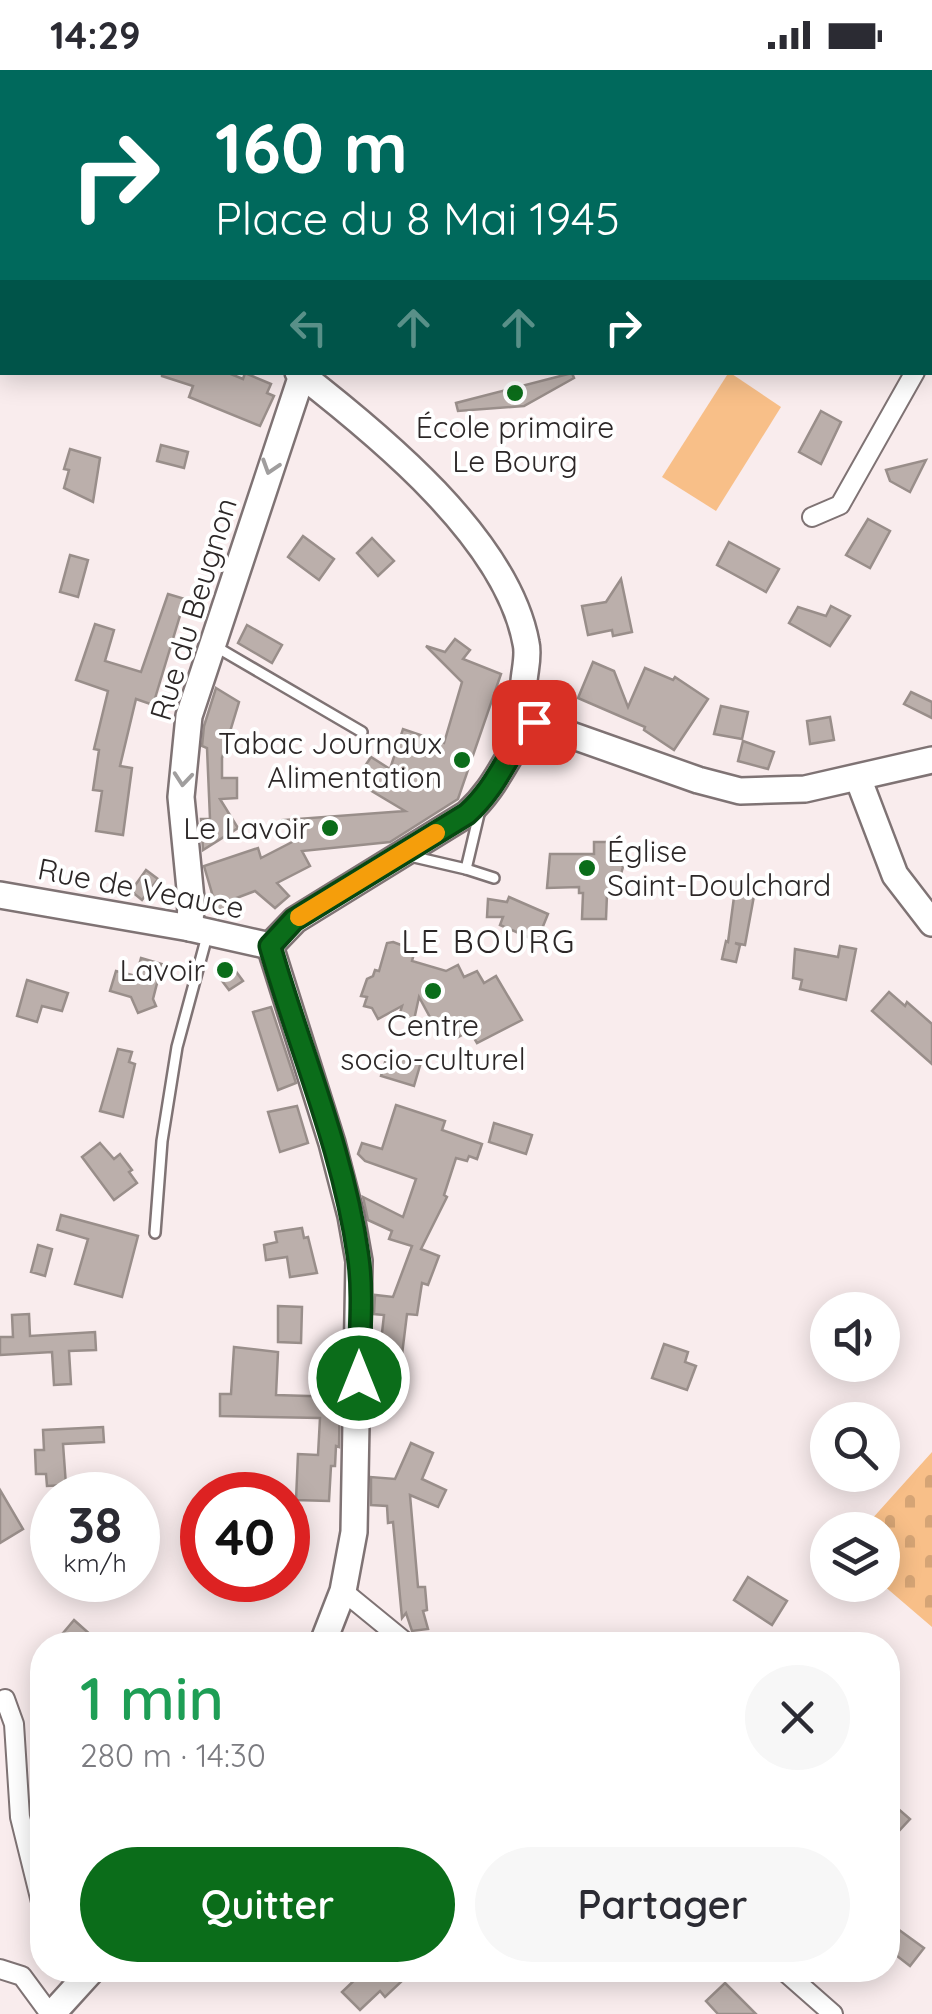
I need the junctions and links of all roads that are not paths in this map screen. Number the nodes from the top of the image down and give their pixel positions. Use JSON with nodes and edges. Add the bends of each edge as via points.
{"nodes":[{"id":1,"x":300,"y":375,"type":"edge"},
{"id":2,"x":301,"y":375,"type":"edge"},
{"id":3,"x":912,"y":375,"type":"edge"},
{"id":4,"x":812,"y":517,"type":"dead end"},
{"id":5,"x":213,"y":645,"type":"junction"},
{"id":6,"x":534,"y":722,"type":"junction"},
{"id":7,"x":362,"y":732,"type":"dead end"},
{"id":8,"x":932,"y":760,"type":"edge"},
{"id":9,"x":858,"y":778,"type":"junction"},
{"id":10,"x":483,"y":800,"type":"junction"},
{"id":11,"x":402,"y":855,"type":"junction"},
{"id":12,"x":466,"y":870,"type":"junction"},
{"id":13,"x":494,"y":878,"type":"dead end"},
{"id":14,"x":0,"y":895,"type":"edge"},
{"id":15,"x":932,"y":923,"type":"edge"},
{"id":16,"x":198,"y":930,"type":"junction"},
{"id":17,"x":270,"y":946,"type":"junction"},
{"id":18,"x":155,"y":1232,"type":"dead end"},
{"id":19,"x":343,"y":1591,"type":"junction"},
{"id":20,"x":327,"y":1632,"type":"edge"},
{"id":21,"x":393,"y":1632,"type":"edge"},
{"id":22,"x":4,"y":1700,"type":"dead end"},
{"id":23,"x":30,"y":1857,"type":"edge"},
{"id":24,"x":0,"y":1969,"type":"edge"},
{"id":25,"x":81,"y":1982,"type":"edge"},
{"id":26,"x":797,"y":1982,"type":"edge"},
{"id":27,"x":51,"y":2014,"type":"edge"},
{"id":28,"x":833,"y":2014,"type":"edge"}],
"edges":[{"from":1,"to":5,"type":"street","name":"Rue du Beugnon","one_way":true},
{"from":2,"to":6,"type":"street","via":[[430,487],[474,549],[508,628]]},
{"from":3,"to":4,"type":"street","via":[[840,505]]},
{"from":5,"to":7,"type":"lane"},
{"from":5,"to":16,"type":"street","name":"Rue du Beugnon","one_way":true,"via":[[189,716],[181,796]]},
{"from":6,"to":9,"type":"street","via":[[740,792],[805,790]]},
{"from":6,"to":10,"type":"street"},
{"from":8,"to":9,"type":"street"},
{"from":9,"to":15,"type":"street","via":[[894,875]]},
{"from":10,"to":11,"type":"street"},
{"from":10,"to":12,"type":"lane"},
{"from":11,"to":12,"type":"lane"},
{"from":11,"to":17,"type":"street","via":[[294,920]]},
{"from":12,"to":13,"type":"lane"},
{"from":14,"to":16,"type":"street","name":"Rue de Veauce"},
{"from":16,"to":17,"type":"street","name":"Rue de Veauce"},
{"from":16,"to":18,"type":"lane","via":[[162,1141]]},
{"from":17,"to":19,"type":"street","via":[[332,1143],[359,1261],[354,1532]]},
{"from":19,"to":20,"type":"street"},
{"from":19,"to":21,"type":"street"},
{"from":22,"to":23,"type":"street","via":[[14,1724],[20,1817]]},
{"from":24,"to":27,"type":"street","via":[[22,1976]]},
{"from":25,"to":27,"type":"street"},
{"from":26,"to":28,"type":"street"}]}
